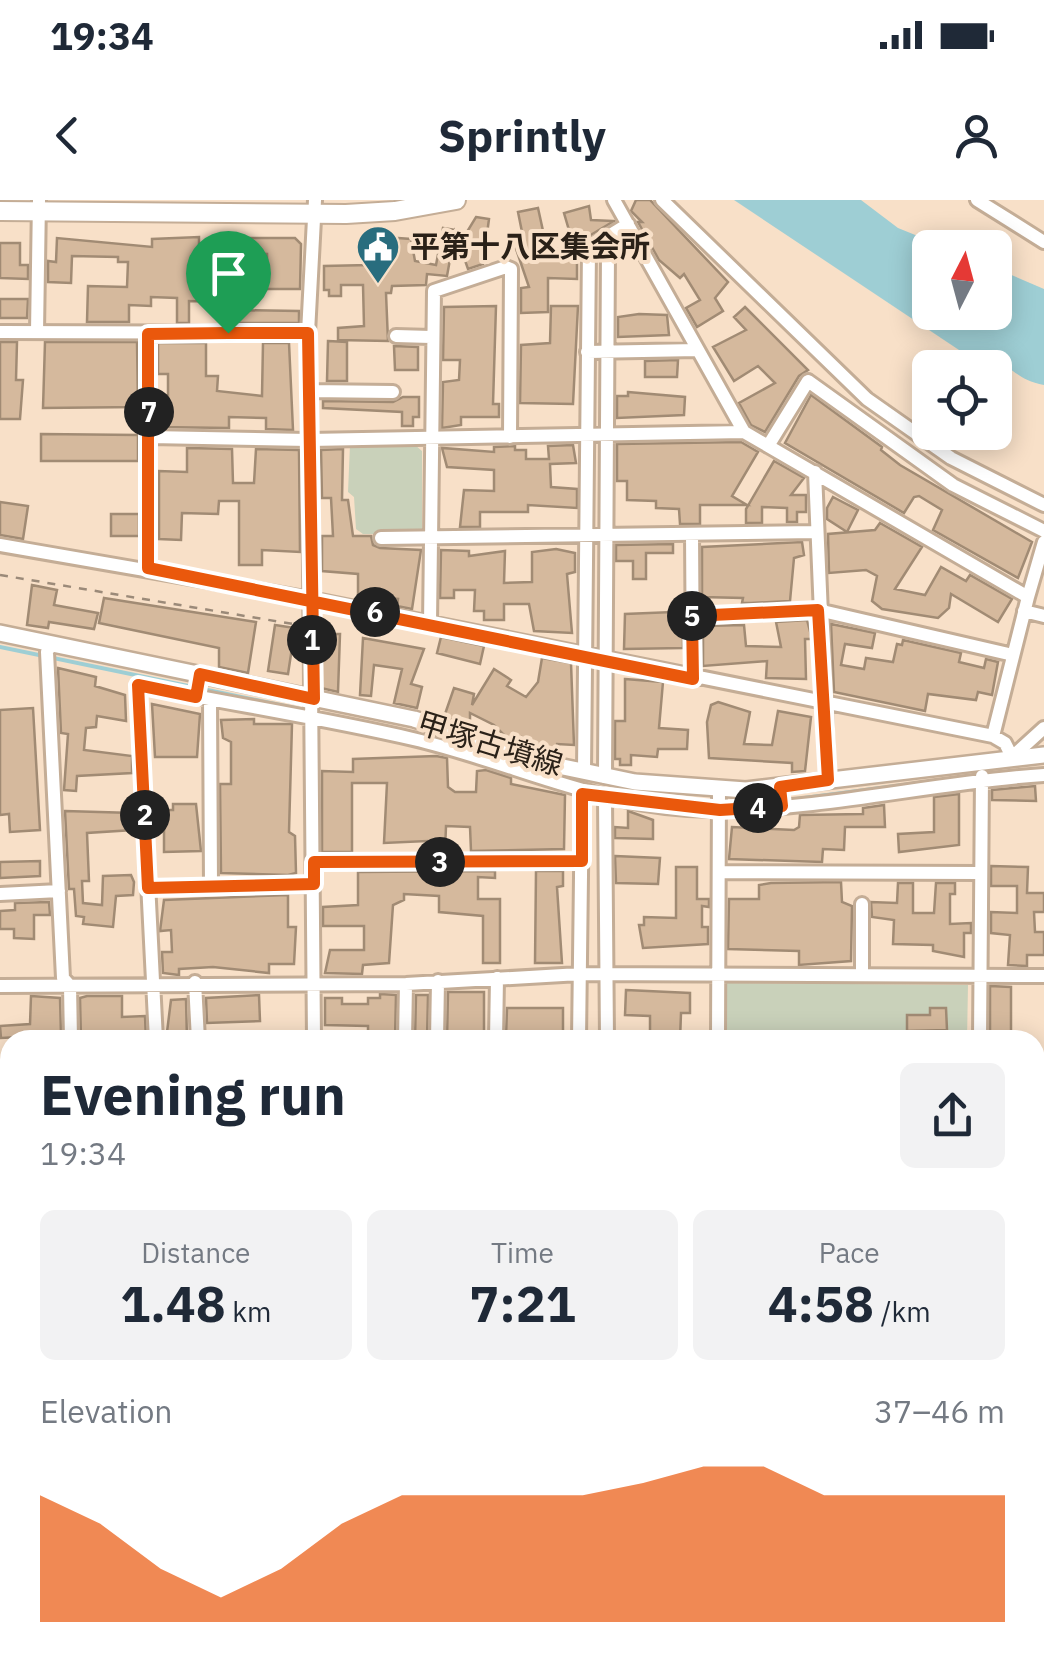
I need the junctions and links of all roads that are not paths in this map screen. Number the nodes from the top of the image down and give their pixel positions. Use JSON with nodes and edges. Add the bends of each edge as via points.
{"nodes":[{"id":1,"x":456,"y":200,"type":"edge"},
{"id":2,"x":614,"y":200,"type":"edge"},
{"id":3,"x":662,"y":200,"type":"edge"},
{"id":4,"x":978,"y":200,"type":"edge"},
{"id":5,"x":39,"y":206,"type":"edge"},
{"id":6,"x":225,"y":206,"type":"edge"},
{"id":7,"x":315,"y":207,"type":"edge"},
{"id":8,"x":0,"y":211,"type":"edge"},
{"id":9,"x":628,"y":224,"type":"junction"},
{"id":10,"x":604,"y":242,"type":"junction"},
{"id":11,"x":1044,"y":242,"type":"edge"},
{"id":12,"x":0,"y":332,"type":"edge"},
{"id":13,"x":37,"y":332,"type":"junction"},
{"id":14,"x":308,"y":333,"type":"junction"},
{"id":15,"x":148,"y":334,"type":"junction"},
{"id":16,"x":396,"y":336,"type":"dead end"},
{"id":17,"x":431,"y":337,"type":"junction"},
{"id":18,"x":698,"y":350,"type":"junction"},
{"id":19,"x":587,"y":352,"type":"junction"},
{"id":20,"x":608,"y":352,"type":"junction"},
{"id":21,"x":851,"y":384,"type":"junction"},
{"id":22,"x":309,"y":391,"type":"junction"},
{"id":23,"x":393,"y":392,"type":"dead end"},
{"id":24,"x":851,"y":412,"type":"junction"},
{"id":25,"x":744,"y":432,"type":"junction"},
{"id":26,"x":607,"y":434,"type":"junction"},
{"id":27,"x":588,"y":435,"type":"junction"},
{"id":28,"x":150,"y":437,"type":"junction"},
{"id":29,"x":510,"y":437,"type":"junction"},
{"id":30,"x":430,"y":438,"type":"junction"},
{"id":31,"x":310,"y":440,"type":"junction"},
{"id":32,"x":768,"y":446,"type":"junction"},
{"id":33,"x":815,"y":472,"type":"junction"},
{"id":34,"x":1044,"y":505,"type":"edge"},
{"id":35,"x":1044,"y":531,"type":"edge"},
{"id":36,"x":816,"y":532,"type":"junction"},
{"id":37,"x":692,"y":534,"type":"junction"},
{"id":38,"x":608,"y":535,"type":"junction"},
{"id":39,"x":586,"y":536,"type":"junction"},
{"id":40,"x":380,"y":538,"type":"dead end"},
{"id":41,"x":429,"y":539,"type":"junction"},
{"id":42,"x":1044,"y":542,"type":"edge"},
{"id":43,"x":0,"y":545,"type":"edge"},
{"id":44,"x":148,"y":568,"type":"junction"},
{"id":45,"x":310,"y":599,"type":"junction"},
{"id":46,"x":1026,"y":604,"type":"junction"},
{"id":47,"x":818,"y":610,"type":"junction"},
{"id":48,"x":692,"y":616,"type":"junction"},
{"id":49,"x":1044,"y":616,"type":"edge"},
{"id":50,"x":430,"y":624,"type":"junction"},
{"id":51,"x":0,"y":633,"type":"edge"},
{"id":52,"x":49,"y":652,"type":"junction"},
{"id":53,"x":1013,"y":655,"type":"junction"},
{"id":54,"x":585,"y":656,"type":"junction"},
{"id":55,"x":608,"y":660,"type":"junction"},
{"id":56,"x":693,"y":679,"type":"junction"},
{"id":57,"x":200,"y":689,"type":"junction"},
{"id":58,"x":825,"y":702,"type":"junction"},
{"id":59,"x":314,"y":710,"type":"junction"},
{"id":60,"x":400,"y":716,"type":"junction"},
{"id":61,"x":1044,"y":728,"type":"edge"},
{"id":62,"x":449,"y":729,"type":"junction"},
{"id":63,"x":397,"y":736,"type":"junction"},
{"id":64,"x":993,"y":736,"type":"junction"},
{"id":65,"x":446,"y":750,"type":"junction"},
{"id":66,"x":518,"y":751,"type":"junction"},
{"id":67,"x":1044,"y":755,"type":"edge"},
{"id":68,"x":1012,"y":757,"type":"junction"},
{"id":69,"x":510,"y":771,"type":"junction"},
{"id":70,"x":584,"y":772,"type":"junction"},
{"id":71,"x":982,"y":773,"type":"junction"},
{"id":72,"x":1044,"y":775,"type":"edge"},
{"id":73,"x":605,"y":776,"type":"junction"},
{"id":74,"x":828,"y":780,"type":"junction"},
{"id":75,"x":582,"y":794,"type":"junction"},
{"id":76,"x":781,"y":797,"type":"junction"},
{"id":77,"x":605,"y":798,"type":"junction"},
{"id":78,"x":720,"y":801,"type":"junction"},
{"id":79,"x":582,"y":861,"type":"junction"},
{"id":80,"x":314,"y":862,"type":"junction"},
{"id":81,"x":720,"y":872,"type":"junction"},
{"id":82,"x":981,"y":873,"type":"junction"},
{"id":83,"x":314,"y":884,"type":"junction"},
{"id":84,"x":211,"y":885,"type":"junction"},
{"id":85,"x":148,"y":888,"type":"junction"},
{"id":86,"x":59,"y":891,"type":"junction"},
{"id":87,"x":0,"y":894,"type":"edge"},
{"id":88,"x":862,"y":904,"type":"dead end"},
{"id":89,"x":580,"y":974,"type":"junction"},
{"id":90,"x":608,"y":975,"type":"junction"},
{"id":91,"x":718,"y":975,"type":"junction"},
{"id":92,"x":862,"y":975,"type":"junction"},
{"id":93,"x":981,"y":976,"type":"junction"},
{"id":94,"x":1044,"y":976,"type":"edge"},
{"id":95,"x":497,"y":978,"type":"junction"},
{"id":96,"x":438,"y":981,"type":"junction"},
{"id":97,"x":196,"y":982,"type":"junction"},
{"id":98,"x":406,"y":984,"type":"junction"},
{"id":99,"x":154,"y":985,"type":"junction"},
{"id":100,"x":315,"y":985,"type":"junction"},
{"id":101,"x":0,"y":986,"type":"edge"},
{"id":102,"x":70,"y":986,"type":"junction"},
{"id":103,"x":71,"y":1030,"type":"edge"},
{"id":104,"x":156,"y":1030,"type":"edge"},
{"id":105,"x":198,"y":1030,"type":"edge"},
{"id":106,"x":314,"y":1030,"type":"edge"},
{"id":107,"x":405,"y":1030,"type":"edge"},
{"id":108,"x":437,"y":1030,"type":"edge"},
{"id":109,"x":496,"y":1030,"type":"edge"},
{"id":110,"x":579,"y":1030,"type":"edge"},
{"id":111,"x":607,"y":1030,"type":"edge"},
{"id":112,"x":718,"y":1030,"type":"edge"},
{"id":113,"x":980,"y":1030,"type":"edge"}],
"edges":[{"from":1,"to":7,"type":"highway","via":[[395,212],[346,214]]},
{"from":2,"to":9,"type":"street"},
{"from":3,"to":21,"type":"street"},
{"from":4,"to":11,"type":"street"},
{"from":5,"to":6,"type":"highway"},
{"from":5,"to":8,"type":"highway"},
{"from":5,"to":13,"type":"street"},
{"from":6,"to":7,"type":"highway"},
{"from":7,"to":14,"type":"street"},
{"from":9,"to":10,"type":"street"},
{"from":9,"to":18,"type":"street"},
{"from":10,"to":19,"type":"street","via":[[589,248]]},
{"from":10,"to":20,"type":"street"},
{"from":12,"to":13,"type":"street"},
{"from":13,"to":15,"type":"street"},
{"from":14,"to":15,"type":"street"},
{"from":14,"to":22,"type":"street"},
{"from":15,"to":28,"type":"street"},
{"from":16,"to":17,"type":"street"},
{"from":17,"to":29,"type":"street","via":[[434,291],[511,269]]},
{"from":17,"to":30,"type":"street"},
{"from":18,"to":20,"type":"street"},
{"from":18,"to":25,"type":"street"},
{"from":19,"to":20,"type":"street"},
{"from":19,"to":27,"type":"street"},
{"from":20,"to":26,"type":"street"},
{"from":21,"to":24,"type":"street"},
{"from":21,"to":34,"type":"street","via":[[950,458]]},
{"from":22,"to":23,"type":"street"},
{"from":22,"to":31,"type":"street"},
{"from":24,"to":32,"type":"street","via":[[808,382]]},
{"from":24,"to":35,"type":"street","via":[[965,492]]},
{"from":25,"to":26,"type":"street"},
{"from":25,"to":32,"type":"street"},
{"from":26,"to":27,"type":"street"},
{"from":26,"to":38,"type":"street"},
{"from":27,"to":29,"type":"street"},
{"from":27,"to":39,"type":"street"},
{"from":28,"to":31,"type":"street"},
{"from":28,"to":44,"type":"street"},
{"from":29,"to":30,"type":"street"},
{"from":30,"to":31,"type":"street"},
{"from":30,"to":41,"type":"street"},
{"from":31,"to":45,"type":"street"},
{"from":32,"to":33,"type":"street"},
{"from":33,"to":36,"type":"street"},
{"from":33,"to":46,"type":"street"},
{"from":36,"to":37,"type":"street"},
{"from":36,"to":47,"type":"street"},
{"from":37,"to":38,"type":"street"},
{"from":37,"to":48,"type":"street"},
{"from":38,"to":39,"type":"street"},
{"from":38,"to":55,"type":"street"},
{"from":39,"to":41,"type":"street"},
{"from":39,"to":54,"type":"street"},
{"from":40,"to":41,"type":"street"},
{"from":41,"to":50,"type":"street"},
{"from":42,"to":46,"type":"street"},
{"from":43,"to":44,"type":"street"},
{"from":44,"to":45,"type":"street"},
{"from":45,"to":50,"type":"street"},
{"from":45,"to":59,"type":"street"},
{"from":46,"to":49,"type":"street"},
{"from":46,"to":53,"type":"street"},
{"from":47,"to":48,"type":"street"},
{"from":47,"to":53,"type":"street"},
{"from":47,"to":58,"type":"street"},
{"from":48,"to":56,"type":"street"},
{"from":50,"to":54,"type":"street"},
{"from":51,"to":52,"type":"main road","name":"甲塚古墳線"},
{"from":52,"to":57,"type":"main road","name":"甲塚古墳線"},
{"from":52,"to":86,"type":"street"},
{"from":53,"to":64,"type":"street"},
{"from":54,"to":55,"type":"street"},
{"from":54,"to":70,"type":"street"},
{"from":55,"to":56,"type":"street"},
{"from":55,"to":73,"type":"street"},
{"from":56,"to":58,"type":"street"},
{"from":57,"to":59,"type":"main road","name":"甲塚古墳線"},
{"from":57,"to":59,"type":"street"},
{"from":57,"to":84,"type":"street"},
{"from":57,"to":85,"type":"street","via":[[138,685]]},
{"from":58,"to":64,"type":"street"},
{"from":58,"to":74,"type":"street"},
{"from":59,"to":60,"type":"main road","name":"甲塚古墳線"},
{"from":59,"to":63,"type":"street"},
{"from":59,"to":80,"type":"street"},
{"from":60,"to":62,"type":"main road","name":"甲塚古墳線"},
{"from":60,"to":63,"type":"street"},
{"from":61,"to":68,"type":"street"},
{"from":62,"to":65,"type":"street"},
{"from":62,"to":66,"type":"main road","name":"甲塚古墳線"},
{"from":63,"to":65,"type":"street"},
{"from":64,"to":68,"type":"street"},
{"from":65,"to":69,"type":"street"},
{"from":66,"to":69,"type":"street"},
{"from":66,"to":70,"type":"main road","name":"甲塚古墳線"},
{"from":67,"to":68,"type":"main road","name":"甲塚古墳線"},
{"from":68,"to":71,"type":"main road","name":"甲塚古墳線"},
{"from":69,"to":75,"type":"street"},
{"from":70,"to":73,"type":"main road","name":"甲塚古墳線"},
{"from":71,"to":72,"type":"street"},
{"from":71,"to":74,"type":"main road","name":"甲塚古墳線"},
{"from":71,"to":76,"type":"street"},
{"from":71,"to":82,"type":"street"},
{"from":73,"to":78,"type":"main road","name":"甲塚古墳線"},
{"from":74,"to":76,"type":"main road","name":"甲塚古墳線"},
{"from":75,"to":77,"type":"street"},
{"from":75,"to":79,"type":"street"},
{"from":76,"to":78,"type":"main road","name":"甲塚古墳線"},
{"from":77,"to":78,"type":"street"},
{"from":77,"to":90,"type":"street"},
{"from":78,"to":81,"type":"street"},
{"from":79,"to":80,"type":"street"},
{"from":79,"to":89,"type":"street"},
{"from":80,"to":83,"type":"street"},
{"from":81,"to":82,"type":"street"},
{"from":81,"to":91,"type":"street"},
{"from":82,"to":93,"type":"street"},
{"from":83,"to":84,"type":"street"},
{"from":83,"to":100,"type":"street"},
{"from":84,"to":85,"type":"street"},
{"from":85,"to":99,"type":"street"},
{"from":86,"to":87,"type":"street"},
{"from":86,"to":102,"type":"street","via":[[63,978]]},
{"from":88,"to":92,"type":"street"},
{"from":89,"to":90,"type":"street"},
{"from":89,"to":95,"type":"street"},
{"from":89,"to":110,"type":"street"},
{"from":90,"to":91,"type":"street"},
{"from":90,"to":111,"type":"street"},
{"from":91,"to":92,"type":"street"},
{"from":91,"to":112,"type":"street"},
{"from":92,"to":93,"type":"street"},
{"from":93,"to":94,"type":"street"},
{"from":93,"to":113,"type":"street"},
{"from":95,"to":96,"type":"street"},
{"from":95,"to":109,"type":"street"},
{"from":96,"to":98,"type":"street"},
{"from":96,"to":108,"type":"street"},
{"from":97,"to":99,"type":"street"},
{"from":97,"to":100,"type":"street"},
{"from":97,"to":105,"type":"street"},
{"from":98,"to":100,"type":"street"},
{"from":98,"to":107,"type":"street"},
{"from":99,"to":102,"type":"street"},
{"from":99,"to":104,"type":"street"},
{"from":100,"to":106,"type":"street"},
{"from":101,"to":102,"type":"street"},
{"from":102,"to":103,"type":"street"}]}
